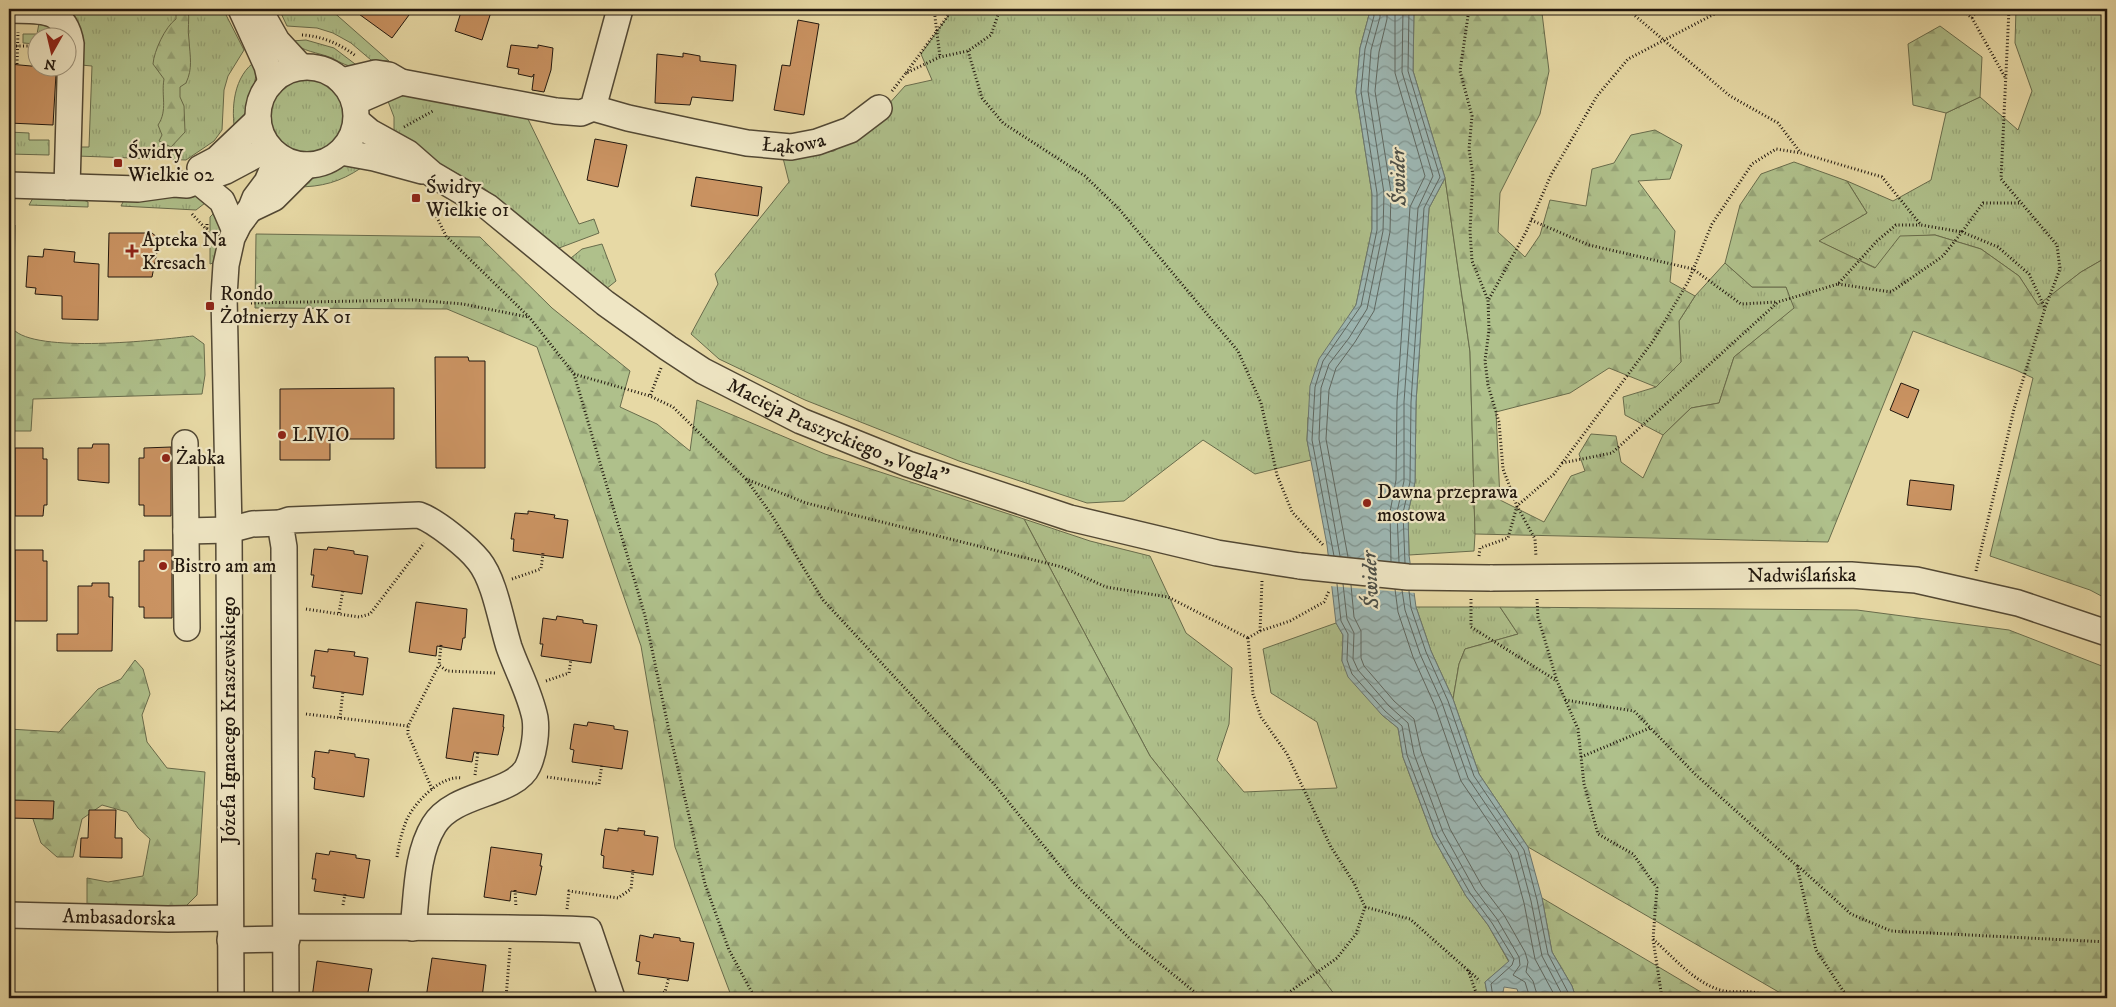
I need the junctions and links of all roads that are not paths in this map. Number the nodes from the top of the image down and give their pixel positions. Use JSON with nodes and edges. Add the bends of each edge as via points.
{"nodes":[{"id":1,"x":242,"y":9,"type":"edge"},
{"id":2,"x":259,"y":9,"type":"edge"},
{"id":3,"x":620,"y":9,"type":"edge"},
{"id":4,"x":14,"y":21,"type":"edge"},
{"id":5,"x":301,"y":67,"type":"junction"},
{"id":6,"x":342,"y":81,"type":"junction"},
{"id":7,"x":401,"y":82,"type":"junction"},
{"id":8,"x":271,"y":83,"type":"junction"},
{"id":9,"x":594,"y":108,"type":"junction"},
{"id":10,"x":879,"y":108,"type":"road end"},
{"id":11,"x":356,"y":111,"type":"junction"},
{"id":12,"x":258,"y":120,"type":"junction"},
{"id":13,"x":274,"y":152,"type":"junction"},
{"id":14,"x":341,"y":152,"type":"junction"},
{"id":15,"x":307,"y":165,"type":"junction"},
{"id":16,"x":432,"y":174,"type":"junction"},
{"id":17,"x":199,"y":182,"type":"junction"},
{"id":18,"x":174,"y":184,"type":"junction"},
{"id":19,"x":9,"y":185,"type":"edge"},
{"id":20,"x":67,"y":187,"type":"junction"},
{"id":21,"x":251,"y":208,"type":"junction"},
{"id":22,"x":235,"y":231,"type":"junction"},
{"id":23,"x":185,"y":443,"type":"dead end"},
{"id":24,"x":280,"y":523,"type":"junction"},
{"id":25,"x":229,"y":530,"type":"junction"},
{"id":26,"x":186,"y":531,"type":"junction"},
{"id":27,"x":1490,"y":578,"type":"joint"},
{"id":28,"x":187,"y":628,"type":"dead end"},
{"id":29,"x":2107,"y":633,"type":"edge"},
{"id":30,"x":9,"y":914,"type":"edge"},
{"id":31,"x":413,"y":928,"type":"junction"},
{"id":32,"x":230,"y":929,"type":"junction"},
{"id":33,"x":287,"y":933,"type":"junction"},
{"id":34,"x":231,"y":998,"type":"edge"},
{"id":35,"x":286,"y":998,"type":"edge"},
{"id":36,"x":612,"y":998,"type":"edge"}],
"edges":[{"from":1,"to":8,"type":"street"},
{"from":2,"to":5,"type":"street","via":[[277,41]]},
{"from":3,"to":9,"type":"street"},
{"from":4,"to":20,"type":"street","via":[[42,11],[62,20],[69,31]]},
{"from":5,"to":6,"type":"street","via":[[320,68]]},
{"from":5,"to":8,"type":"street","via":[[282,73]]},
{"from":6,"to":7,"type":"street","name":"Łąkowa","via":[[382,73]]},
{"from":6,"to":11,"type":"street"},
{"from":7,"to":9,"type":"street","name":"Łąkowa","via":[[574,114]]},
{"from":7,"to":11,"type":"street"},
{"from":8,"to":12,"type":"street","via":[[260,102]]},
{"from":9,"to":10,"type":"street","name":"Łąkowa","via":[[747,143],[791,147],[850,130]]},
{"from":11,"to":14,"type":"street","via":[[353,135]]},
{"from":11,"to":16,"type":"street","name":"Macieja Ptaszyckiego „Vogla”","via":[[383,140],[408,153]]},
{"from":12,"to":13,"type":"street","via":[[263,139]]},
{"from":12,"to":18,"type":"street","via":[[217,159]]},
{"from":13,"to":15,"type":"street","via":[[287,162]]},
{"from":13,"to":17,"type":"street"},
{"from":13,"to":21,"type":"street","name":"Józefa Ignacego Kraszewskiego","via":[[267,182]]},
{"from":14,"to":15,"type":"street","via":[[325,163]]},
{"from":14,"to":16,"type":"street","name":"Macieja Ptaszyckiego „Vogla”"},
{"from":15,"to":21,"type":"street","via":[[274,198],[262,206]]},
{"from":16,"to":27,"type":"street","name":"Macieja Ptaszyckiego „Vogla”","bridge":true,"via":[[488,207],[605,303],[703,370],[801,421],[908,464],[1070,518],[1217,553],[1300,566],[1408,576]]},
{"from":17,"to":18,"type":"street"},
{"from":17,"to":22,"type":"street","via":[[222,201]]},
{"from":18,"to":20,"type":"street","via":[[138,189]]},
{"from":19,"to":20,"type":"street"},
{"from":21,"to":22,"type":"street","name":"Józefa Ignacego Kraszewskiego"},
{"from":22,"to":25,"type":"street","name":"Józefa Ignacego Kraszewskiego","via":[[228,250],[224,296]]},
{"from":23,"to":26,"type":"street"},
{"from":24,"to":25,"type":"street","via":[[252,524]]},
{"from":24,"to":31,"type":"street","via":[[296,518],[419,515],[432,521],[472,553],[483,567],[531,704],[536,732],[527,769],[513,782],[446,810],[427,837],[422,853]]},
{"from":24,"to":33,"type":"street","via":[[284,547]]},
{"from":25,"to":26,"type":"street"},
{"from":25,"to":32,"type":"street","name":"Józefa Ignacego Kraszewskiego"},
{"from":26,"to":28,"type":"street"},
{"from":27,"to":29,"type":"street","name":"Nadwiślańska","via":[[1851,575],[1916,580],[2027,606]]},
{"from":30,"to":32,"type":"street","name":"Ambasadorska","via":[[168,919]]},
{"from":31,"to":33,"type":"street","name":"Ambasadorska"},
{"from":31,"to":36,"type":"street","name":"Ambasadorska","via":[[588,930]]},
{"from":32,"to":33,"type":"street","name":"Ambasadorska"},
{"from":32,"to":34,"type":"street","name":"Józefa Ignacego Kraszewskiego"},
{"from":33,"to":35,"type":"street"}]}
